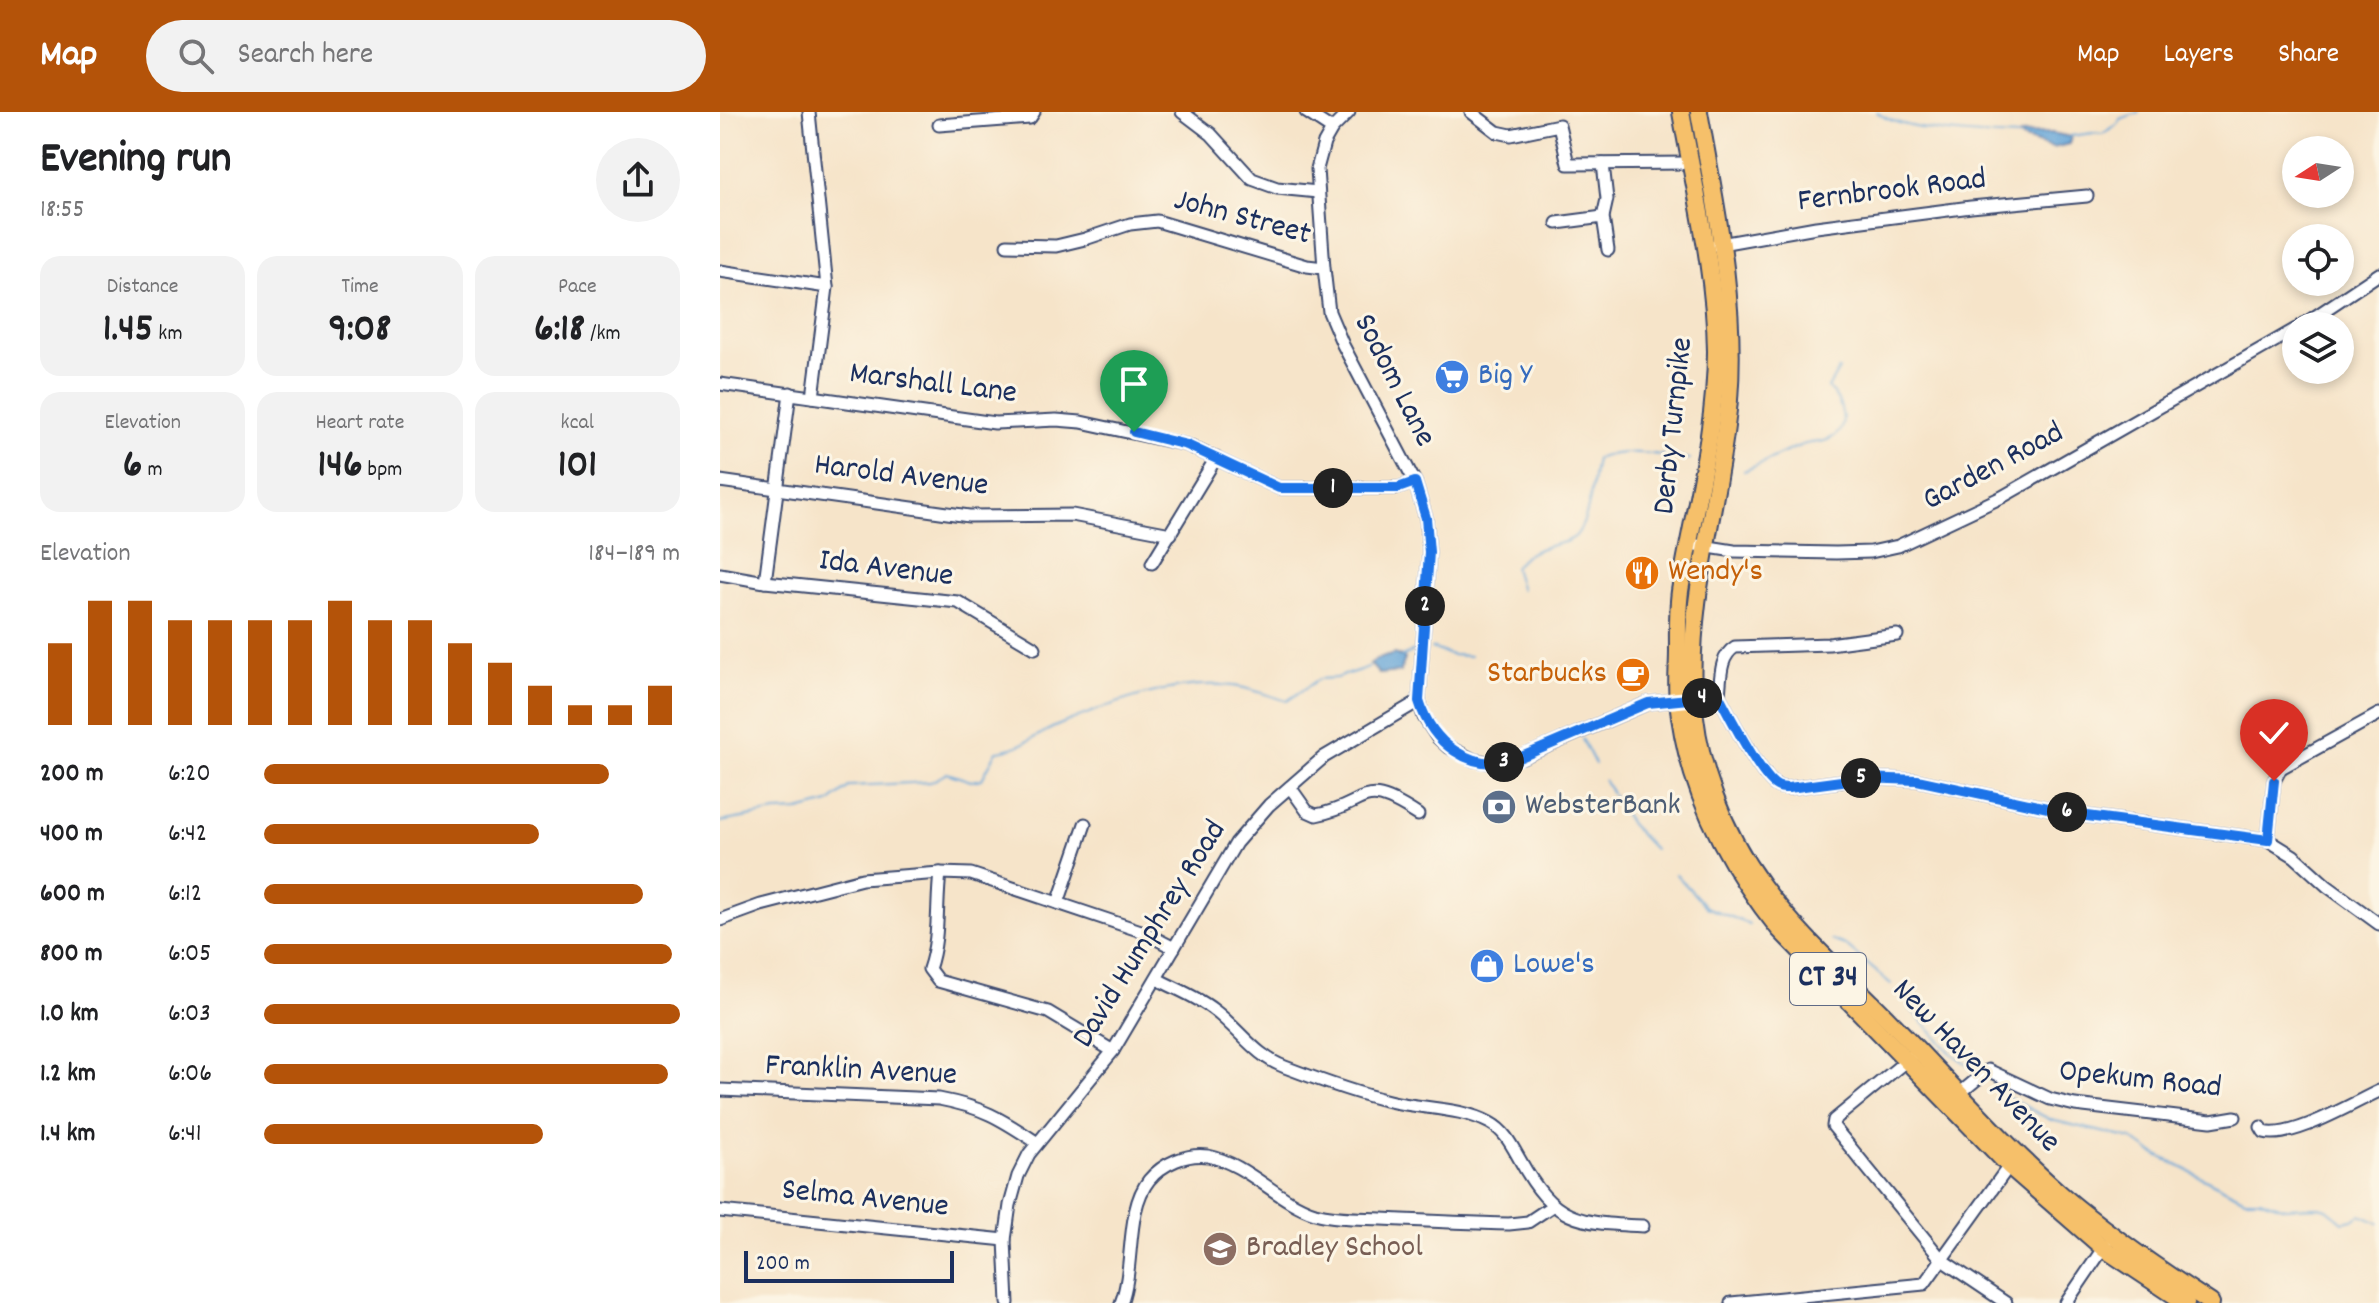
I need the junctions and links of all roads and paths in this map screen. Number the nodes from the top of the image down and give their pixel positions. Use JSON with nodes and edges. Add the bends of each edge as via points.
{"nodes":[{"id":1,"x":809,"y":112,"type":"edge"},
{"id":2,"x":1034,"y":112,"type":"edge"},
{"id":3,"x":1182,"y":112,"type":"edge"},
{"id":4,"x":1306,"y":112,"type":"edge"},
{"id":5,"x":1349,"y":112,"type":"edge"},
{"id":6,"x":1471,"y":112,"type":"edge"},
{"id":7,"x":1561,"y":112,"type":"edge"},
{"id":8,"x":1681,"y":112,"type":"edge"},
{"id":9,"x":1699,"y":112,"type":"edge"},
{"id":10,"x":939,"y":125,"type":"dead end"},
{"id":11,"x":1559,"y":125,"type":"junction"},
{"id":12,"x":1332,"y":129,"type":"junction"},
{"id":13,"x":1690,"y":163,"type":"junction"},
{"id":14,"x":1603,"y":164,"type":"junction"},
{"id":15,"x":1318,"y":192,"type":"junction"},
{"id":16,"x":2087,"y":196,"type":"dead end"},
{"id":17,"x":1603,"y":217,"type":"junction"},
{"id":18,"x":1557,"y":223,"type":"dead end"},
{"id":19,"x":1722,"y":243,"type":"junction"},
{"id":20,"x":1007,"y":245,"type":"dead end"},
{"id":21,"x":1704,"y":246,"type":"junction"},
{"id":22,"x":1608,"y":250,"type":"dead end"},
{"id":23,"x":1725,"y":265,"type":"junction"},
{"id":24,"x":1707,"y":267,"type":"junction"},
{"id":25,"x":1324,"y":268,"type":"junction"},
{"id":26,"x":720,"y":271,"type":"edge"},
{"id":27,"x":2379,"y":274,"type":"edge"},
{"id":28,"x":827,"y":287,"type":"junction"},
{"id":29,"x":2322,"y":312,"type":"edge"},
{"id":30,"x":2282,"y":337,"type":"edge"},
{"id":31,"x":720,"y":384,"type":"edge"},
{"id":32,"x":790,"y":393,"type":"junction"},
{"id":33,"x":813,"y":397,"type":"junction"},
{"id":34,"x":1216,"y":458,"type":"junction"},
{"id":35,"x":720,"y":481,"type":"edge"},
{"id":36,"x":1415,"y":482,"type":"junction"},
{"id":37,"x":776,"y":487,"type":"junction"},
{"id":38,"x":1171,"y":534,"type":"junction"},
{"id":39,"x":1697,"y":551,"type":"junction"},
{"id":40,"x":1152,"y":563,"type":"dead end"},
{"id":41,"x":720,"y":574,"type":"edge"},
{"id":42,"x":765,"y":582,"type":"junction"},
{"id":43,"x":1897,"y":635,"type":"dead end"},
{"id":44,"x":1035,"y":648,"type":"dead end"},
{"id":45,"x":1719,"y":696,"type":"junction"},
{"id":46,"x":1685,"y":698,"type":"junction"},
{"id":47,"x":1419,"y":701,"type":"junction"},
{"id":48,"x":2379,"y":714,"type":"edge"},
{"id":49,"x":1290,"y":787,"type":"junction"},
{"id":50,"x":1418,"y":815,"type":"dead end"},
{"id":51,"x":1085,"y":824,"type":"dead end"},
{"id":52,"x":2268,"y":840,"type":"junction"},
{"id":53,"x":940,"y":873,"type":"junction"},
{"id":54,"x":1058,"y":903,"type":"junction"},
{"id":55,"x":2376,"y":917,"type":"edge"},
{"id":56,"x":720,"y":920,"type":"edge"},
{"id":57,"x":1174,"y":948,"type":"junction"},
{"id":58,"x":1157,"y":979,"type":"junction"},
{"id":59,"x":1113,"y":1051,"type":"junction"},
{"id":60,"x":1912,"y":1055,"type":"junction"},
{"id":61,"x":720,"y":1090,"type":"edge"},
{"id":62,"x":1959,"y":1094,"type":"junction"},
{"id":63,"x":2378,"y":1094,"type":"edge"},
{"id":64,"x":2235,"y":1117,"type":"dead end"},
{"id":65,"x":2261,"y":1127,"type":"dead end"},
{"id":66,"x":1036,"y":1142,"type":"junction"},
{"id":67,"x":2009,"y":1166,"type":"junction"},
{"id":68,"x":1552,"y":1206,"type":"junction"},
{"id":69,"x":720,"y":1211,"type":"edge"},
{"id":70,"x":1643,"y":1226,"type":"dead end"},
{"id":71,"x":1005,"y":1240,"type":"junction"},
{"id":72,"x":2107,"y":1241,"type":"junction"},
{"id":73,"x":1942,"y":1260,"type":"junction"},
{"id":74,"x":1008,"y":1303,"type":"edge"},
{"id":75,"x":1121,"y":1303,"type":"edge"},
{"id":76,"x":1731,"y":1303,"type":"edge"},
{"id":77,"x":2006,"y":1303,"type":"edge"},
{"id":78,"x":2066,"y":1303,"type":"edge"},
{"id":79,"x":2186,"y":1303,"type":"edge"},
{"id":80,"x":2211,"y":1303,"type":"edge"}],
"edges":[{"from":1,"to":28,"type":"street"},
{"from":2,"to":10,"type":"street","via":[[1030,118]]},
{"from":3,"to":15,"type":"street","via":[[1259,183]]},
{"from":4,"to":12,"type":"street"},
{"from":5,"to":12,"type":"street","name":"Sodom Lane"},
{"from":6,"to":11,"type":"street","via":[[1497,132],[1511,135]]},
{"from":7,"to":11,"type":"street"},
{"from":8,"to":13,"type":"highway","name":"Derby Turnpike","number":"CT 34"},
{"from":9,"to":19,"type":"highway","name":"Derby Turnpike","number":"CT 34"},
{"from":11,"to":14,"type":"street","via":[[1568,164]]},
{"from":12,"to":15,"type":"street","name":"Sodom Lane","via":[[1320,155]]},
{"from":13,"to":14,"type":"street"},
{"from":13,"to":21,"type":"highway","name":"Derby Turnpike","number":"CT 34"},
{"from":14,"to":17,"type":"street"},
{"from":15,"to":25,"type":"street","name":"Sodom Lane"},
{"from":16,"to":19,"type":"street","name":"Fernbrook Road"},
{"from":17,"to":18,"type":"street"},
{"from":17,"to":22,"type":"street"},
{"from":19,"to":21,"type":"street","name":"Fernbrook Road"},
{"from":19,"to":23,"type":"highway","name":"Derby Turnpike","number":"CT 34"},
{"from":20,"to":25,"type":"street","name":"John Street","via":[[1056,246],[1157,221]]},
{"from":21,"to":24,"type":"highway","name":"Derby Turnpike","number":"CT 34"},
{"from":23,"to":24,"type":"highway"},
{"from":23,"to":39,"type":"highway","name":"Derby Turnpike","number":"CT 34","via":[[1729,400]]},
{"from":24,"to":39,"type":"highway","name":"Derby Turnpike","number":"CT 34","via":[[1714,318],[1714,388]]},
{"from":25,"to":36,"type":"street","name":"Sodom Lane","via":[[1329,312],[1338,334]]},
{"from":26,"to":28,"type":"street"},
{"from":27,"to":29,"type":"street","name":"Garden Road"},
{"from":28,"to":33,"type":"street"},
{"from":30,"to":39,"type":"street","name":"Garden Road","via":[[2002,497],[1898,546],[1849,553]]},
{"from":31,"to":32,"type":"street","name":"Marshall Lane"},
{"from":32,"to":33,"type":"street","name":"Marshall Lane"},
{"from":32,"to":37,"type":"street"},
{"from":33,"to":34,"type":"street","name":"Marshall Lane","via":[[995,423],[1081,422],[1187,445]]},
{"from":34,"to":36,"type":"street","name":"Marshall Lane","via":[[1279,488],[1398,488]]},
{"from":34,"to":38,"type":"street"},
{"from":35,"to":37,"type":"street","name":"Harold Avenue"},
{"from":36,"to":47,"type":"street","name":"Sodom Lane","via":[[1429,552]]},
{"from":37,"to":38,"type":"street","name":"Harold Avenue","via":[[969,516],[1072,515]]},
{"from":37,"to":42,"type":"street"},
{"from":38,"to":40,"type":"street"},
{"from":39,"to":46,"type":"highway","name":"Derby Turnpike","number":"CT 34"},
{"from":41,"to":42,"type":"street","name":"Ida Avenue"},
{"from":42,"to":44,"type":"street","name":"Ida Avenue","via":[[958,602]]},
{"from":43,"to":45,"type":"street","via":[[1805,646],[1735,647],[1723,660]]},
{"from":45,"to":46,"type":"street"},
{"from":45,"to":52,"type":"street","via":[[1778,787],[1864,778],[1917,780],[2080,815]]},
{"from":46,"to":47,"type":"street","via":[[1648,703],[1522,757],[1493,763],[1448,747],[1424,717]]},
{"from":46,"to":60,"type":"highway","name":"New Haven Avenue","number":"CT 34","via":[[1733,838],[1762,886]]},
{"from":47,"to":49,"type":"street","name":"David Humphrey Road","via":[[1324,757]]},
{"from":48,"to":52,"type":"street","via":[[2281,768],[2274,781]]},
{"from":49,"to":50,"type":"street","via":[[1316,815],[1378,794]]},
{"from":49,"to":57,"type":"street","name":"David Humphrey Road","via":[[1236,843]]},
{"from":51,"to":54,"type":"street"},
{"from":52,"to":55,"type":"street"},
{"from":53,"to":54,"type":"street","via":[[971,874]]},
{"from":53,"to":56,"type":"street","via":[[862,879]]},
{"from":53,"to":59,"type":"street","via":[[939,929],[929,969],[938,981],[1048,1012]]},
{"from":54,"to":57,"type":"street"},
{"from":57,"to":58,"type":"street","name":"David Humphrey Road"},
{"from":58,"to":59,"type":"street","name":"David Humphrey Road"},
{"from":58,"to":68,"type":"street","via":[[1208,1005],[1252,1047],[1282,1066],[1389,1101],[1492,1124]]},
{"from":59,"to":66,"type":"street","name":"David Humphrey Road"},
{"from":60,"to":62,"type":"highway","name":"New Haven Avenue","number":"CT 34"},
{"from":60,"to":67,"type":"highway","name":"New Haven Avenue","number":"CT 34"},
{"from":60,"to":73,"type":"street","via":[[1833,1126]]},
{"from":61,"to":66,"type":"street","name":"Franklin Avenue","via":[[939,1099],[995,1115]]},
{"from":62,"to":64,"type":"street","name":"Opekum Road","via":[[1988,1070],[2040,1096],[2075,1105],[2211,1121]]},
{"from":62,"to":72,"type":"highway","name":"New Haven Avenue","number":"CT 34"},
{"from":63,"to":65,"type":"street","via":[[2278,1133]]},
{"from":66,"to":71,"type":"street","name":"David Humphrey Road","via":[[1018,1176]]},
{"from":67,"to":72,"type":"highway","name":"New Haven Avenue","number":"CT 34"},
{"from":67,"to":73,"type":"street"},
{"from":68,"to":70,"type":"street","via":[[1600,1225]]},
{"from":68,"to":75,"type":"street","via":[[1528,1222],[1509,1224],[1327,1216],[1303,1208],[1220,1160],[1180,1159],[1161,1169],[1139,1196]]},
{"from":69,"to":71,"type":"street","name":"Selma Avenue"},
{"from":71,"to":74,"type":"street","name":"David Humphrey Road"},
{"from":72,"to":78,"type":"street"},
{"from":72,"to":79,"type":"highway","name":"New Haven Avenue","number":"CT 34"},
{"from":72,"to":80,"type":"highway","name":"New Haven Avenue","number":"CT 34"},
{"from":73,"to":76,"type":"street","via":[[1924,1284]]},
{"from":73,"to":77,"type":"street"}]}
